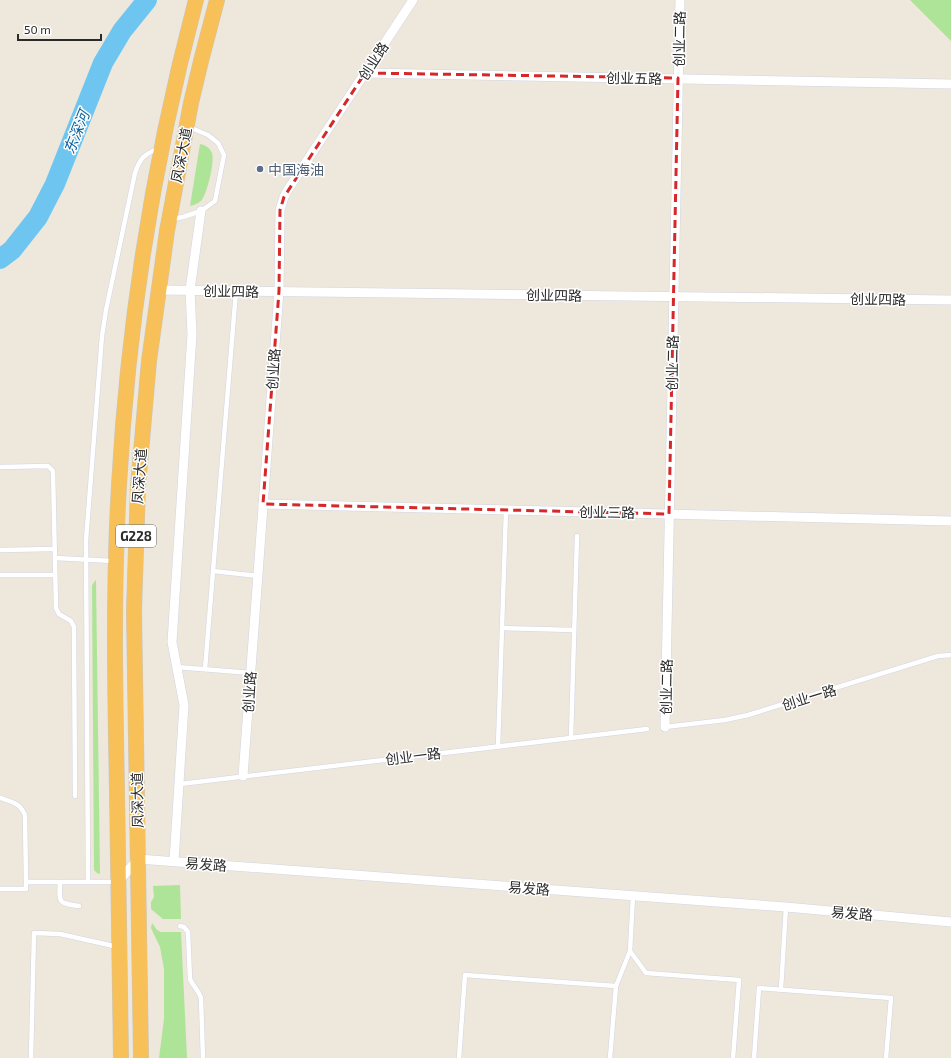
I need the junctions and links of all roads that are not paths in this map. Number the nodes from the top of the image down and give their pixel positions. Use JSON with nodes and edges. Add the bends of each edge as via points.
{"nodes":[{"id":1,"x":196,"y":0,"type":"edge"},
{"id":2,"x":217,"y":0,"type":"edge"},
{"id":3,"x":414,"y":0,"type":"edge"},
{"id":4,"x":680,"y":0,"type":"edge"},
{"id":5,"x":365,"y":73,"type":"junction"},
{"id":6,"x":678,"y":78,"type":"junction"},
{"id":7,"x":951,"y":84,"type":"edge"},
{"id":8,"x":186,"y":126,"type":"junction"},
{"id":9,"x":162,"y":148,"type":"junction"},
{"id":10,"x":201,"y":211,"type":"junction"},
{"id":11,"x":169,"y":220,"type":"junction"},
{"id":12,"x":158,"y":290,"type":"junction"},
{"id":13,"x":190,"y":290,"type":"junction"},
{"id":14,"x":236,"y":291,"type":"junction"},
{"id":15,"x":279,"y":291,"type":"junction"},
{"id":16,"x":674,"y":296,"type":"junction"},
{"id":17,"x":951,"y":300,"type":"edge"},
{"id":18,"x":0,"y":467,"type":"edge"},
{"id":19,"x":263,"y":504,"type":"junction"},
{"id":20,"x":506,"y":510,"type":"junction"},
{"id":21,"x":669,"y":514,"type":"junction"},
{"id":22,"x":951,"y":521,"type":"edge"},
{"id":23,"x":577,"y":536,"type":"dead end"},
{"id":24,"x":55,"y":549,"type":"junction"},
{"id":25,"x":0,"y":550,"type":"edge"},
{"id":26,"x":55,"y":558,"type":"junction"},
{"id":27,"x":86,"y":560,"type":"junction"},
{"id":28,"x":116,"y":561,"type":"junction"},
{"id":29,"x":213,"y":571,"type":"junction"},
{"id":30,"x":55,"y":574,"type":"junction"},
{"id":31,"x":0,"y":575,"type":"edge"},
{"id":32,"x":258,"y":576,"type":"junction"},
{"id":33,"x":502,"y":628,"type":"junction"},
{"id":34,"x":574,"y":630,"type":"junction"},
{"id":35,"x":951,"y":655,"type":"edge"},
{"id":36,"x":177,"y":667,"type":"junction"},
{"id":37,"x":205,"y":669,"type":"junction"},
{"id":38,"x":251,"y":673,"type":"junction"},
{"id":39,"x":665,"y":727,"type":"joint"},
{"id":40,"x":647,"y":729,"type":"dead end"},
{"id":41,"x":571,"y":738,"type":"junction"},
{"id":42,"x":498,"y":746,"type":"junction"},
{"id":43,"x":243,"y":776,"type":"junction"},
{"id":44,"x":180,"y":784,"type":"junction"},
{"id":45,"x":75,"y":796,"type":"dead end"},
{"id":46,"x":0,"y":798,"type":"edge"},
{"id":47,"x":138,"y":859,"type":"junction"},
{"id":48,"x":174,"y":862,"type":"junction"},
{"id":49,"x":26,"y":882,"type":"junction"},
{"id":50,"x":60,"y":882,"type":"junction"},
{"id":51,"x":88,"y":882,"type":"junction"},
{"id":52,"x":118,"y":882,"type":"junction"},
{"id":53,"x":0,"y":889,"type":"edge"},
{"id":54,"x":633,"y":896,"type":"junction"},
{"id":55,"x":79,"y":906,"type":"dead end"},
{"id":56,"x":786,"y":907,"type":"junction"},
{"id":57,"x":951,"y":922,"type":"edge"},
{"id":58,"x":180,"y":926,"type":"dead end"},
{"id":59,"x":119,"y":948,"type":"junction"},
{"id":60,"x":630,"y":951,"type":"junction"},
{"id":61,"x":616,"y":986,"type":"junction"},
{"id":62,"x":781,"y":990,"type":"junction"},
{"id":63,"x":31,"y":1058,"type":"edge"},
{"id":64,"x":121,"y":1058,"type":"edge"},
{"id":65,"x":141,"y":1058,"type":"edge"},
{"id":66,"x":203,"y":1058,"type":"edge"},
{"id":67,"x":459,"y":1058,"type":"edge"},
{"id":68,"x":610,"y":1058,"type":"edge"},
{"id":69,"x":733,"y":1058,"type":"edge"},
{"id":70,"x":754,"y":1058,"type":"edge"},
{"id":71,"x":886,"y":1058,"type":"edge"}],
"edges":[{"from":1,"to":9,"type":"highway","name":"凤深大道","number":"G228"},
{"from":2,"to":8,"type":"highway","name":"凤深大道","number":"G228"},
{"from":3,"to":5,"type":"street","name":"创业路"},
{"from":4,"to":6,"type":"street","name":"创业二路"},
{"from":5,"to":6,"type":"street","name":"创业五路"},
{"from":5,"to":15,"type":"street","name":"创业路","via":[[284,197],[280,210]]},
{"from":6,"to":7,"type":"street","name":"创业五路"},
{"from":6,"to":16,"type":"street","name":"创业二路"},
{"from":8,"to":10,"type":"lane","via":[[208,135],[218,143],[224,155],[215,201]]},
{"from":8,"to":11,"type":"highway","name":"凤深大道","number":"G228"},
{"from":9,"to":27,"type":"lane","via":[[141,158],[136,168],[106,310]]},
{"from":9,"to":28,"type":"highway","name":"凤深大道","number":"G228","via":[[140,272],[125,400]]},
{"from":10,"to":11,"type":"lane"},
{"from":10,"to":13,"type":"street"},
{"from":11,"to":12,"type":"highway","name":"凤深大道","number":"G228"},
{"from":12,"to":13,"type":"street","name":"创业四路"},
{"from":12,"to":47,"type":"highway","name":"凤深大道","number":"G228","via":[[141,444],[135,569],[134,688]]},
{"from":13,"to":14,"type":"street","name":"创业四路"},
{"from":13,"to":36,"type":"street","via":[[192,334],[172,642]]},
{"from":14,"to":15,"type":"street","name":"创业四路"},
{"from":14,"to":29,"type":"lane"},
{"from":15,"to":16,"type":"street","name":"创业四路"},
{"from":15,"to":19,"type":"street","name":"创业路"},
{"from":16,"to":17,"type":"street","name":"创业四路"},
{"from":16,"to":21,"type":"street","name":"创业二路"},
{"from":18,"to":24,"type":"lane","via":[[48,466],[53,471]]},
{"from":19,"to":20,"type":"street","name":"创业三路"},
{"from":19,"to":32,"type":"street","name":"创业路"},
{"from":20,"to":21,"type":"street","name":"创业三路"},
{"from":20,"to":33,"type":"lane"},
{"from":21,"to":22,"type":"street","name":"创业三路"},
{"from":21,"to":39,"type":"street","name":"创业二路"},
{"from":23,"to":34,"type":"lane"},
{"from":24,"to":25,"type":"lane"},
{"from":24,"to":26,"type":"lane"},
{"from":26,"to":27,"type":"lane"},
{"from":26,"to":30,"type":"lane"},
{"from":27,"to":28,"type":"lane"},
{"from":27,"to":51,"type":"lane"},
{"from":28,"to":52,"type":"highway","name":"凤深大道","number":"G228"},
{"from":29,"to":32,"type":"lane"},
{"from":29,"to":37,"type":"lane"},
{"from":30,"to":31,"type":"lane"},
{"from":30,"to":45,"type":"lane","via":[[56,608],[74,627]]},
{"from":32,"to":38,"type":"street","name":"创业路"},
{"from":33,"to":34,"type":"lane"},
{"from":33,"to":42,"type":"lane"},
{"from":34,"to":41,"type":"lane"},
{"from":35,"to":39,"type":"lane","name":"创业一路","via":[[938,656],[748,715]]},
{"from":36,"to":37,"type":"lane"},
{"from":36,"to":44,"type":"street","via":[[184,705]]},
{"from":37,"to":38,"type":"lane"},
{"from":38,"to":43,"type":"street","name":"创业路"},
{"from":40,"to":41,"type":"lane","name":"创业一路"},
{"from":41,"to":42,"type":"lane","name":"创业一路"},
{"from":42,"to":43,"type":"lane","name":"创业一路"},
{"from":43,"to":44,"type":"lane","name":"创业一路"},
{"from":44,"to":48,"type":"street"},
{"from":46,"to":49,"type":"lane","via":[[17,804],[25,815]]},
{"from":47,"to":48,"type":"street","name":"易发路"},
{"from":47,"to":52,"type":"street"},
{"from":47,"to":65,"type":"highway","name":"凤深大道","number":"G228"},
{"from":48,"to":54,"type":"street","name":"易发路"},
{"from":49,"to":50,"type":"lane"},
{"from":49,"to":53,"type":"lane","via":[[26,888]]},
{"from":50,"to":51,"type":"lane"},
{"from":50,"to":55,"type":"lane","via":[[61,901]]},
{"from":51,"to":52,"type":"lane"},
{"from":52,"to":59,"type":"highway","name":"凤深大道","number":"G228"},
{"from":54,"to":56,"type":"street","name":"易发路"},
{"from":54,"to":60,"type":"lane"},
{"from":56,"to":57,"type":"street","name":"易发路"},
{"from":56,"to":62,"type":"lane"},
{"from":58,"to":66,"type":"lane","via":[[188,932],[190,979],[201,998]]},
{"from":59,"to":63,"type":"lane","via":[[60,934],[34,933]]},
{"from":59,"to":64,"type":"highway","name":"凤深大道","number":"G228"},
{"from":60,"to":61,"type":"lane"},
{"from":60,"to":69,"type":"lane","via":[[646,973],[739,980]]},
{"from":61,"to":67,"type":"lane","via":[[465,975]]},
{"from":61,"to":68,"type":"lane"},
{"from":62,"to":70,"type":"lane","via":[[759,988]]},
{"from":62,"to":71,"type":"lane","via":[[891,998]]}]}
